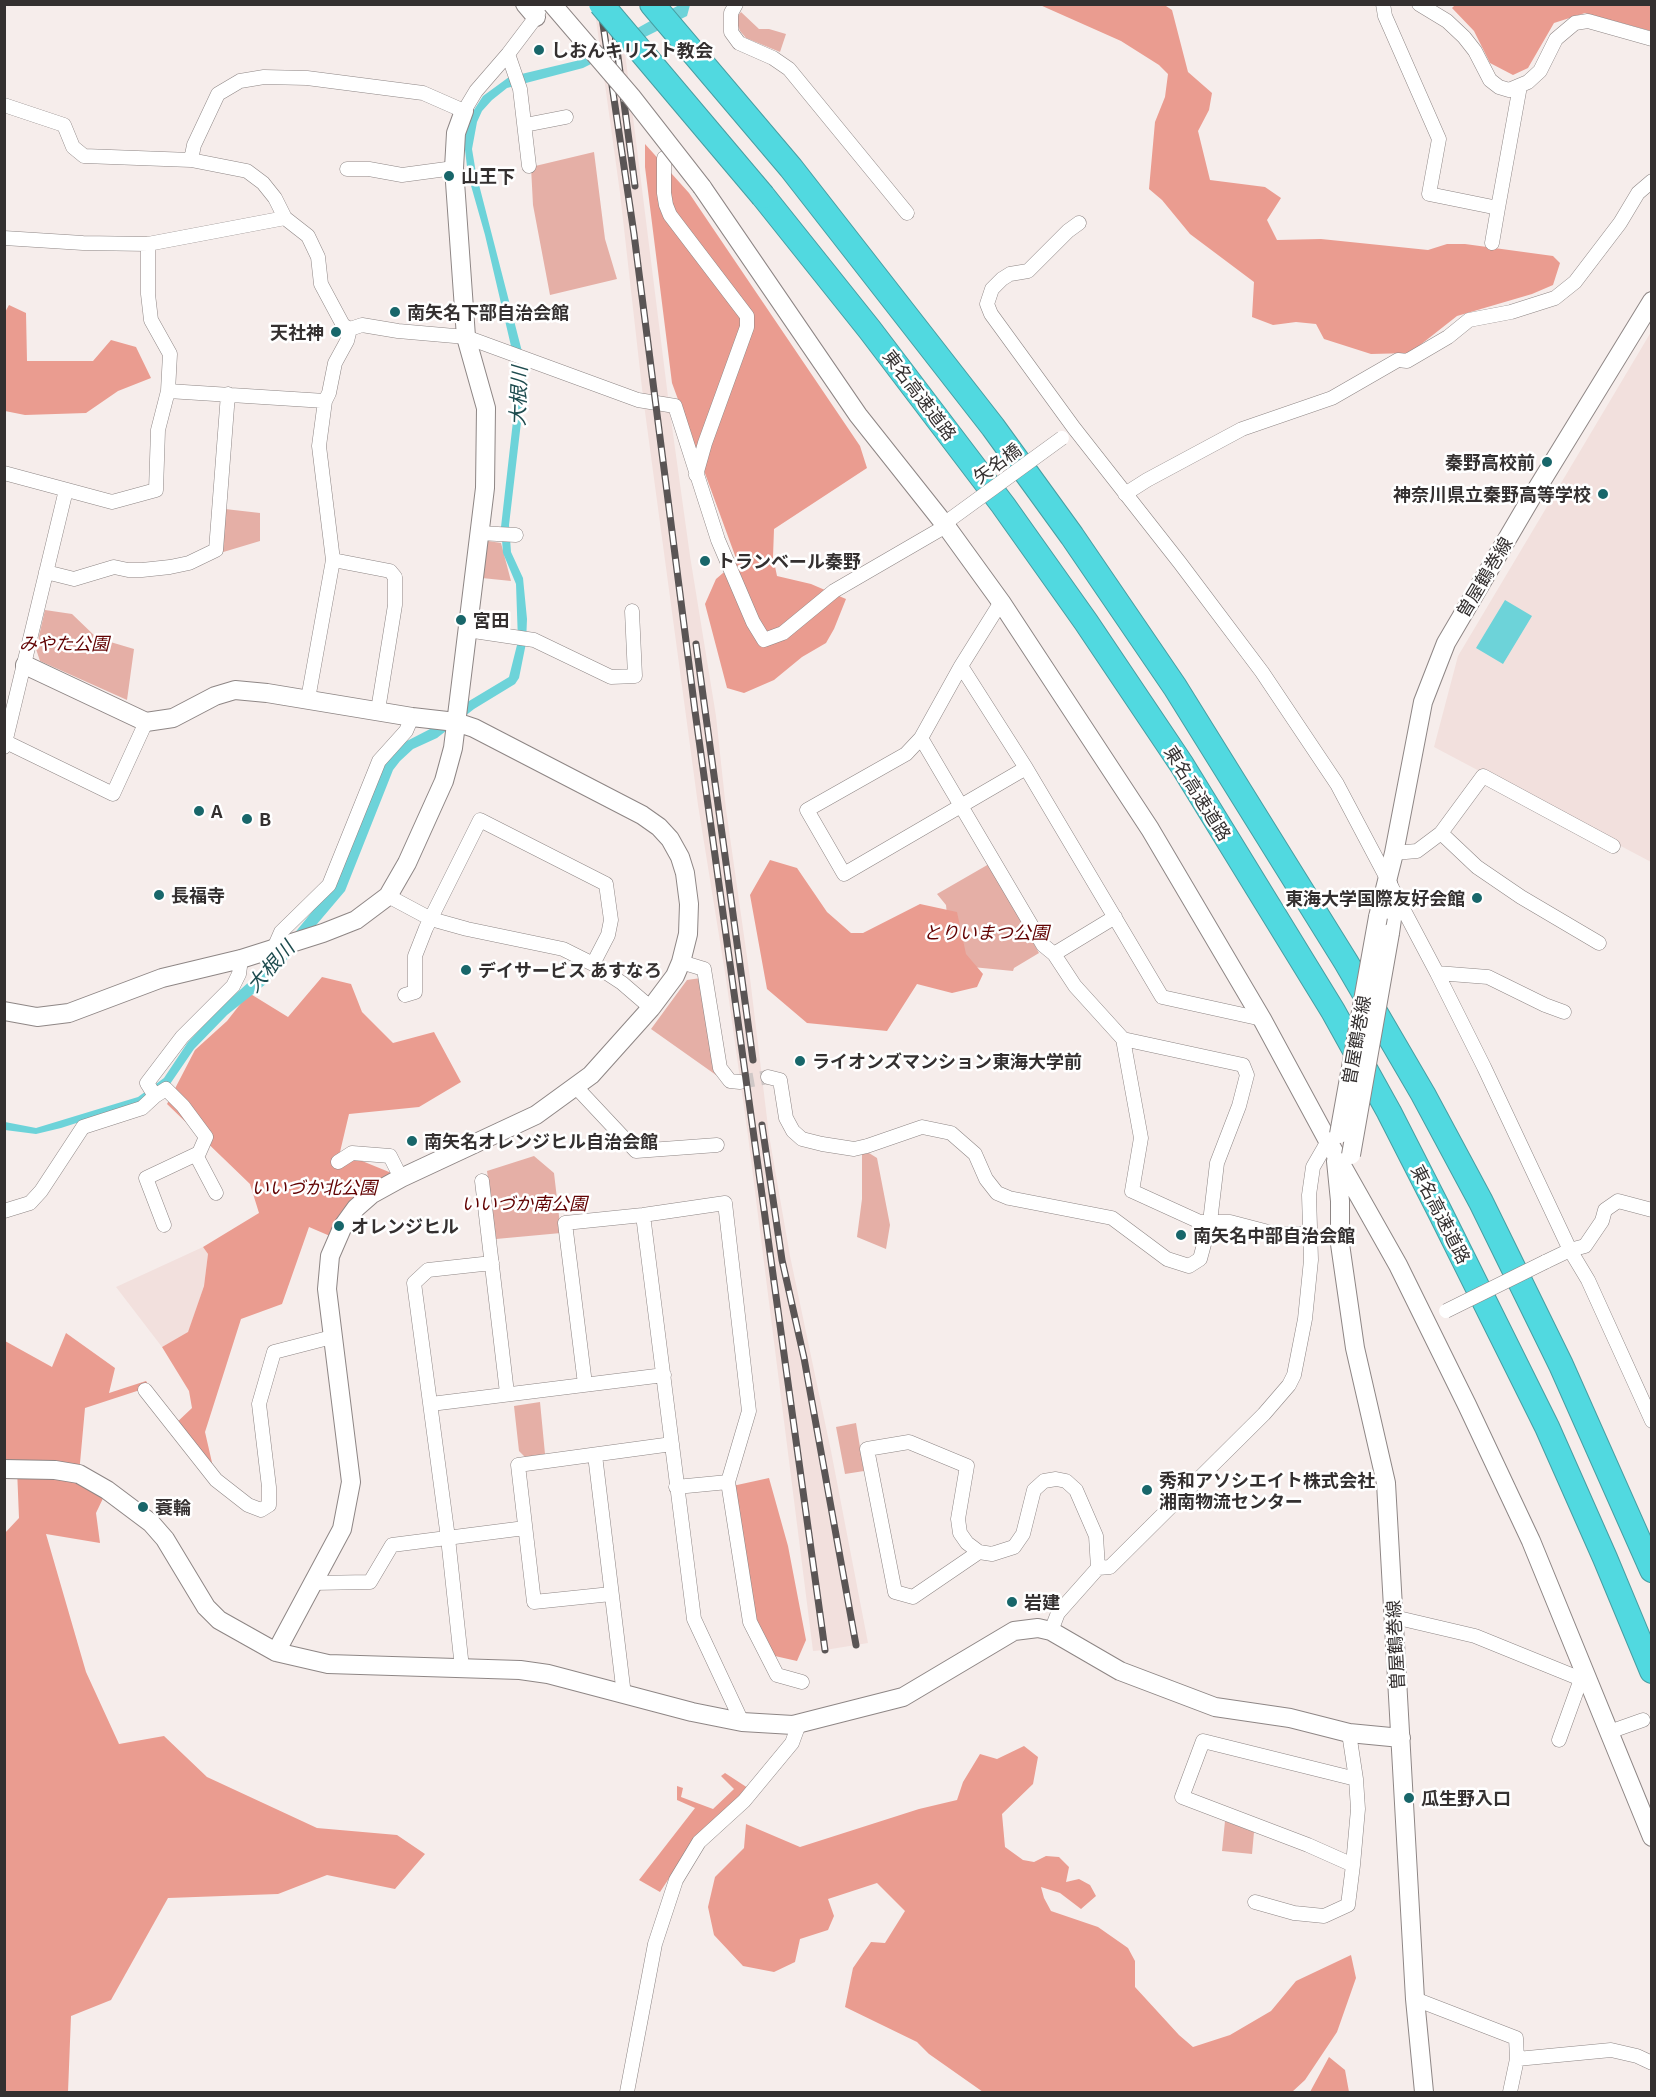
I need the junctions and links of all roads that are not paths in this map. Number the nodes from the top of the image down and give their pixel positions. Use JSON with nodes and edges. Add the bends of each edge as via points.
{"nodes":[{"id":1,"x":552,"y":4,"type":"edge"},
{"id":2,"x":601,"y":4,"type":"edge"},
{"id":3,"x":652,"y":4,"type":"edge"},
{"id":4,"x":736,"y":4,"type":"edge"},
{"id":5,"x":1383,"y":4,"type":"edge"},
{"id":6,"x":1419,"y":4,"type":"edge"},
{"id":7,"x":534,"y":9,"type":"edge"},
{"id":8,"x":1652,"y":39,"type":"edge"},
{"id":9,"x":508,"y":54,"type":"junction"},
{"id":10,"x":1520,"y":86,"type":"junction"},
{"id":11,"x":4,"y":105,"type":"edge"},
{"id":12,"x":464,"y":111,"type":"junction"},
{"id":13,"x":566,"y":117,"type":"dead end"},
{"id":14,"x":525,"y":125,"type":"junction"},
{"id":15,"x":664,"y":158,"type":"dead end"},
{"id":16,"x":191,"y":160,"type":"junction"},
{"id":17,"x":530,"y":166,"type":"dead end"},
{"id":18,"x":454,"y":168,"type":"junction"},
{"id":19,"x":347,"y":169,"type":"dead end"},
{"id":20,"x":1652,"y":181,"type":"edge"},
{"id":21,"x":1498,"y":208,"type":"junction"},
{"id":22,"x":907,"y":213,"type":"dead end"},
{"id":23,"x":285,"y":218,"type":"junction"},
{"id":24,"x":1079,"y":223,"type":"dead end"},
{"id":25,"x":4,"y":238,"type":"edge"},
{"id":26,"x":1492,"y":243,"type":"dead end"},
{"id":27,"x":148,"y":244,"type":"junction"},
{"id":28,"x":1652,"y":301,"type":"edge"},
{"id":29,"x":350,"y":329,"type":"junction"},
{"id":30,"x":466,"y":337,"type":"junction"},
{"id":31,"x":168,"y":391,"type":"junction"},
{"id":32,"x":228,"y":394,"type":"junction"},
{"id":33,"x":325,"y":401,"type":"junction"},
{"id":34,"x":1074,"y":428,"type":"junction"},
{"id":35,"x":4,"y":473,"type":"edge"},
{"id":36,"x":696,"y":477,"type":"junction"},
{"id":37,"x":66,"y":490,"type":"junction"},
{"id":38,"x":1125,"y":494,"type":"junction"},
{"id":39,"x":949,"y":522,"type":"junction"},
{"id":40,"x":479,"y":533,"type":"junction"},
{"id":41,"x":516,"y":535,"type":"dead end"},
{"id":42,"x":333,"y":560,"type":"junction"},
{"id":43,"x":46,"y":572,"type":"junction"},
{"id":44,"x":1000,"y":602,"type":"junction"},
{"id":45,"x":632,"y":611,"type":"dead end"},
{"id":46,"x":467,"y":630,"type":"junction"},
{"id":47,"x":25,"y":665,"type":"junction"},
{"id":48,"x":961,"y":666,"type":"junction"},
{"id":49,"x":308,"y":699,"type":"junction"},
{"id":50,"x":378,"y":710,"type":"junction"},
{"id":51,"x":411,"y":717,"type":"junction"},
{"id":52,"x":146,"y":722,"type":"junction"},
{"id":53,"x":456,"y":722,"type":"junction"},
{"id":54,"x":921,"y":738,"type":"junction"},
{"id":55,"x":5,"y":744,"type":"edge"},
{"id":56,"x":1026,"y":768,"type":"junction"},
{"id":57,"x":961,"y":805,"type":"junction"},
{"id":58,"x":1441,"y":833,"type":"junction"},
{"id":59,"x":1613,"y":846,"type":"dead end"},
{"id":60,"x":1394,"y":853,"type":"junction"},
{"id":61,"x":1388,"y":881,"type":"junction"},
{"id":62,"x":388,"y":896,"type":"junction"},
{"id":63,"x":1115,"y":917,"type":"junction"},
{"id":64,"x":431,"y":919,"type":"junction"},
{"id":65,"x":1599,"y":943,"type":"dead end"},
{"id":66,"x":277,"y":948,"type":"junction"},
{"id":67,"x":1054,"y":954,"type":"junction"},
{"id":68,"x":241,"y":959,"type":"junction"},
{"id":69,"x":681,"y":962,"type":"junction"},
{"id":70,"x":593,"y":964,"type":"junction"},
{"id":71,"x":1437,"y":972,"type":"junction"},
{"id":72,"x":416,"y":993,"type":"dead end"},
{"id":73,"x":651,"y":1008,"type":"junction"},
{"id":74,"x":4,"y":1011,"type":"edge"},
{"id":75,"x":1564,"y":1012,"type":"dead end"},
{"id":76,"x":1262,"y":1019,"type":"junction"},
{"id":77,"x":1123,"y":1040,"type":"junction"},
{"id":78,"x":768,"y":1077,"type":"dead end"},
{"id":79,"x":740,"y":1082,"type":"dead end"},
{"id":80,"x":576,"y":1087,"type":"junction"},
{"id":81,"x":151,"y":1091,"type":"junction"},
{"id":82,"x":717,"y":1145,"type":"dead end"},
{"id":83,"x":1338,"y":1146,"type":"junction"},
{"id":84,"x":196,"y":1155,"type":"junction"},
{"id":85,"x":338,"y":1162,"type":"dead end"},
{"id":86,"x":1347,"y":1173,"type":"junction"},
{"id":87,"x":401,"y":1178,"type":"junction"},
{"id":88,"x":482,"y":1181,"type":"dead end"},
{"id":89,"x":216,"y":1193,"type":"dead end"},
{"id":90,"x":1340,"y":1201,"type":"junction"},
{"id":91,"x":1652,"y":1210,"type":"edge"},
{"id":92,"x":4,"y":1211,"type":"edge"},
{"id":93,"x":643,"y":1215,"type":"junction"},
{"id":94,"x":1210,"y":1222,"type":"junction"},
{"id":95,"x":164,"y":1225,"type":"dead end"},
{"id":96,"x":1310,"y":1234,"type":"junction"},
{"id":97,"x":1570,"y":1250,"type":"junction"},
{"id":98,"x":492,"y":1263,"type":"junction"},
{"id":99,"x":1426,"y":1320,"type":"junction"},
{"id":100,"x":332,"y":1336,"type":"junction"},
{"id":101,"x":664,"y":1375,"type":"junction"},
{"id":102,"x":585,"y":1384,"type":"junction"},
{"id":103,"x":145,"y":1390,"type":"dead end"},
{"id":104,"x":507,"y":1394,"type":"junction"},
{"id":105,"x":431,"y":1404,"type":"junction"},
{"id":106,"x":1652,"y":1421,"type":"edge"},
{"id":107,"x":672,"y":1444,"type":"junction"},
{"id":108,"x":595,"y":1455,"type":"junction"},
{"id":109,"x":4,"y":1469,"type":"edge"},
{"id":110,"x":728,"y":1482,"type":"junction"},
{"id":111,"x":676,"y":1487,"type":"junction"},
{"id":112,"x":525,"y":1528,"type":"junction"},
{"id":113,"x":448,"y":1538,"type":"junction"},
{"id":114,"x":979,"y":1552,"type":"junction"},
{"id":115,"x":1098,"y":1568,"type":"junction"},
{"id":116,"x":1652,"y":1570,"type":"edge"},
{"id":117,"x":312,"y":1583,"type":"junction"},
{"id":118,"x":611,"y":1594,"type":"junction"},
{"id":119,"x":1394,"y":1617,"type":"junction"},
{"id":120,"x":1051,"y":1631,"type":"junction"},
{"id":121,"x":276,"y":1652,"type":"junction"},
{"id":122,"x":462,"y":1668,"type":"junction"},
{"id":123,"x":1652,"y":1671,"type":"edge"},
{"id":124,"x":1585,"y":1680,"type":"junction"},
{"id":125,"x":801,"y":1682,"type":"dead end"},
{"id":126,"x":624,"y":1695,"type":"junction"},
{"id":127,"x":1643,"y":1720,"type":"dead end"},
{"id":128,"x":742,"y":1722,"type":"junction"},
{"id":129,"x":799,"y":1725,"type":"junction"},
{"id":130,"x":1609,"y":1732,"type":"junction"},
{"id":131,"x":1349,"y":1733,"type":"junction"},
{"id":132,"x":1401,"y":1738,"type":"junction"},
{"id":133,"x":1559,"y":1740,"type":"dead end"},
{"id":134,"x":1356,"y":1779,"type":"junction"},
{"id":135,"x":1652,"y":1837,"type":"edge"},
{"id":136,"x":1353,"y":1865,"type":"junction"},
{"id":137,"x":1255,"y":1902,"type":"dead end"},
{"id":138,"x":1415,"y":1999,"type":"junction"},
{"id":139,"x":1517,"y":2059,"type":"junction"},
{"id":140,"x":1652,"y":2063,"type":"edge"},
{"id":141,"x":627,"y":2092,"type":"edge"},
{"id":142,"x":1424,"y":2092,"type":"edge"},
{"id":143,"x":1510,"y":2092,"type":"edge"}],
"edges":[{"from":1,"to":39,"type":"street","bridge":true,"via":[[702,187],[858,415]]},
{"from":2,"to":123,"type":"highway","name":"東名高速道路","bridge":true,"via":[[870,330],[1003,505],[1182,765],[1333,1011],[1389,1112],[1537,1406]]},
{"from":3,"to":116,"type":"highway","name":"東名高速道路","via":[[791,168],[993,427],[1175,687],[1417,1084],[1561,1365]]},
{"from":4,"to":22,"type":"street","via":[[731,13],[731,32],[739,43],[789,69]]},
{"from":5,"to":21,"type":"street","via":[[1439,139],[1429,194]]},
{"from":6,"to":10,"type":"street","via":[[1464,37],[1490,80],[1509,90]]},
{"from":7,"to":9,"type":"street"},
{"from":8,"to":10,"type":"street","via":[[1588,21],[1575,23],[1556,39],[1540,71]]},
{"from":9,"to":12,"type":"street"},
{"from":9,"to":14,"type":"street","via":[[520,89]]},
{"from":10,"to":21,"type":"street"},
{"from":11,"to":16,"type":"street","via":[[64,125],[73,147],[84,156]]},
{"from":12,"to":16,"type":"street","via":[[423,93],[307,78],[240,81],[218,94]]},
{"from":12,"to":18,"type":"street","via":[[456,133]]},
{"from":13,"to":14,"type":"street"},
{"from":14,"to":17,"type":"street"},
{"from":15,"to":36,"type":"street","via":[[664,192],[670,215],[747,316],[747,327]]},
{"from":16,"to":23,"type":"street","via":[[247,171],[263,183]]},
{"from":18,"to":19,"type":"street","via":[[402,174]]},
{"from":18,"to":30,"type":"street"},
{"from":20,"to":38,"type":"street","via":[[1638,193],[1575,282],[1555,298],[1469,320],[1407,361],[1398,360],[1332,398],[1242,429]]},
{"from":21,"to":26,"type":"street"},
{"from":23,"to":27,"type":"street"},
{"from":23,"to":29,"type":"street","via":[[308,236],[318,257],[321,284],[343,325]]},
{"from":24,"to":34,"type":"street","via":[[1028,271],[1002,279],[987,304]]},
{"from":25,"to":27,"type":"street"},
{"from":27,"to":31,"type":"street","via":[[151,320],[170,354]]},
{"from":28,"to":60,"type":"street","name":"曽屋鶴巻線","via":[[1446,643],[1423,702]]},
{"from":29,"to":30,"type":"street","via":[[362,325]]},
{"from":29,"to":33,"type":"street","via":[[335,363]]},
{"from":30,"to":36,"type":"street","via":[[638,400],[675,406]]},
{"from":30,"to":40,"type":"street","via":[[486,408],[485,488]]},
{"from":31,"to":32,"type":"street"},
{"from":31,"to":37,"type":"street","via":[[158,430],[156,490],[112,502]]},
{"from":32,"to":33,"type":"street"},
{"from":32,"to":43,"type":"street","via":[[216,550],[170,567],[114,567],[74,579]]},
{"from":33,"to":42,"type":"street","via":[[319,446]]},
{"from":34,"to":38,"type":"street"},
{"from":34,"to":39,"type":"street","name":"矢名橋","bridge":true},
{"from":35,"to":37,"type":"street"},
{"from":36,"to":39,"type":"street","name":"矢名橋","via":[[718,540],[764,640],[783,633],[834,591]]},
{"from":37,"to":43,"type":"street"},
{"from":38,"to":61,"type":"street","via":[[1262,672],[1337,784]]},
{"from":39,"to":44,"type":"street"},
{"from":40,"to":41,"type":"street"},
{"from":40,"to":46,"type":"street"},
{"from":42,"to":49,"type":"street"},
{"from":42,"to":50,"type":"street","via":[[390,571],[395,577],[395,605]]},
{"from":43,"to":47,"type":"street"},
{"from":44,"to":48,"type":"street"},
{"from":44,"to":76,"type":"street","via":[[1150,829]]},
{"from":45,"to":46,"type":"street","via":[[635,676],[611,677],[523,638]]},
{"from":46,"to":53,"type":"street"},
{"from":47,"to":52,"type":"street"},
{"from":47,"to":55,"type":"street"},
{"from":48,"to":54,"type":"street"},
{"from":48,"to":56,"type":"street"},
{"from":49,"to":50,"type":"street"},
{"from":49,"to":52,"type":"street","via":[[235,690],[172,718]]},
{"from":50,"to":51,"type":"street"},
{"from":51,"to":53,"type":"street"},
{"from":51,"to":66,"type":"street","via":[[406,731],[379,761],[329,885],[280,932]]},
{"from":52,"to":55,"type":"street","via":[[113,794]]},
{"from":53,"to":62,"type":"street","via":[[444,781]]},
{"from":53,"to":69,"type":"street","via":[[659,827],[680,857],[689,904],[688,934]]},
{"from":54,"to":57,"type":"street"},
{"from":54,"to":57,"type":"street","via":[[906,754],[807,810],[844,874]]},
{"from":56,"to":57,"type":"street"},
{"from":56,"to":63,"type":"street"},
{"from":57,"to":67,"type":"street","via":[[1043,945]]},
{"from":58,"to":59,"type":"street","via":[[1483,776]]},
{"from":58,"to":60,"type":"street","via":[[1417,851]]},
{"from":58,"to":65,"type":"street","via":[[1477,867]]},
{"from":60,"to":61,"type":"street","name":"曽屋鶴巻線"},
{"from":61,"to":71,"type":"street"},
{"from":61,"to":83,"type":"street","name":"曽屋鶴巻線","bridge":true,"via":[[1381,901]]},
{"from":61,"to":83,"type":"street","name":"曽屋鶴巻線","bridge":true,"via":[[1393,912],[1390,933]]},
{"from":62,"to":64,"type":"street"},
{"from":62,"to":66,"type":"street","via":[[356,920]]},
{"from":63,"to":67,"type":"street"},
{"from":63,"to":76,"type":"street","via":[[1162,997]]},
{"from":64,"to":70,"type":"street","via":[[563,949]]},
{"from":64,"to":70,"type":"street","via":[[480,819],[606,884],[611,920]]},
{"from":64,"to":72,"type":"street","via":[[415,956]]},
{"from":66,"to":68,"type":"street"},
{"from":67,"to":77,"type":"street","via":[[1075,986]]},
{"from":68,"to":74,"type":"street","via":[[162,978],[69,1013],[37,1017]]},
{"from":68,"to":81,"type":"street","via":[[233,986],[182,1037],[147,1083]]},
{"from":69,"to":73,"type":"street"},
{"from":69,"to":79,"type":"street","via":[[704,969],[720,1068],[730,1081]]},
{"from":70,"to":73,"type":"street"},
{"from":71,"to":75,"type":"street","via":[[1488,977]]},
{"from":71,"to":97,"type":"street"},
{"from":73,"to":80,"type":"street"},
{"from":76,"to":83,"type":"street"},
{"from":77,"to":94,"type":"street","via":[[1141,1138],[1132,1191],[1200,1222]]},
{"from":77,"to":94,"type":"street","via":[[1243,1065],[1246,1075],[1239,1106],[1217,1163]]},
{"from":78,"to":94,"type":"street","via":[[780,1080],[786,1118],[802,1139],[854,1149],[922,1127],[951,1133],[975,1154],[997,1193],[1112,1218],[1173,1263],[1189,1266],[1200,1259]]},
{"from":80,"to":82,"type":"street","via":[[636,1151]]},
{"from":80,"to":87,"type":"street","via":[[536,1115]]},
{"from":81,"to":84,"type":"street","via":[[166,1089],[206,1137]]},
{"from":81,"to":92,"type":"street","via":[[142,1108],[82,1127],[30,1203]]},
{"from":83,"to":86,"type":"street","name":"曽屋鶴巻線"},
{"from":83,"to":90,"type":"street","name":"曽屋鶴巻線"},
{"from":83,"to":96,"type":"street","via":[[1313,1167]]},
{"from":84,"to":89,"type":"street"},
{"from":84,"to":95,"type":"street","via":[[146,1178],[147,1198]]},
{"from":85,"to":87,"type":"street","via":[[352,1153],[390,1156]]},
{"from":86,"to":90,"type":"street","name":"曽屋鶴巻線"},
{"from":86,"to":99,"type":"street"},
{"from":87,"to":100,"type":"street","via":[[372,1194],[343,1226],[330,1256],[327,1289]]},
{"from":88,"to":98,"type":"street"},
{"from":90,"to":119,"type":"street","name":"曽屋鶴巻線","via":[[1340,1244],[1355,1348],[1386,1483]]},
{"from":91,"to":97,"type":"street","via":[[1618,1201],[1605,1210],[1585,1246]]},
{"from":93,"to":101,"type":"street"},
{"from":93,"to":102,"type":"street","via":[[565,1223]]},
{"from":93,"to":110,"type":"street","via":[[725,1203],[749,1411]]},
{"from":94,"to":96,"type":"street","via":[[1230,1222],[1276,1234]]},
{"from":96,"to":115,"type":"street","via":[[1305,1319],[1289,1385],[1110,1567]]},
{"from":97,"to":99,"type":"street","bridge":true},
{"from":97,"to":106,"type":"street","via":[[1588,1280]]},
{"from":98,"to":104,"type":"street"},
{"from":98,"to":105,"type":"street","via":[[428,1270],[414,1283]]},
{"from":99,"to":124,"type":"street","via":[[1531,1541]]},
{"from":100,"to":103,"type":"street","via":[[274,1352],[259,1404],[269,1488],[269,1504],[261,1510],[248,1505],[216,1480]]},
{"from":100,"to":117,"type":"street","via":[[351,1482],[342,1529]]},
{"from":101,"to":102,"type":"street"},
{"from":101,"to":107,"type":"street"},
{"from":102,"to":104,"type":"street"},
{"from":104,"to":105,"type":"street"},
{"from":105,"to":113,"type":"street"},
{"from":107,"to":108,"type":"street"},
{"from":107,"to":111,"type":"street"},
{"from":108,"to":112,"type":"street","via":[[518,1465]]},
{"from":108,"to":118,"type":"street"},
{"from":109,"to":121,"type":"street","via":[[79,1474],[107,1490],[151,1523],[165,1539],[206,1607],[219,1620]]},
{"from":110,"to":111,"type":"street"},
{"from":110,"to":125,"type":"street","via":[[750,1622],[777,1675]]},
{"from":111,"to":128,"type":"street","via":[[694,1619]]},
{"from":112,"to":113,"type":"street"},
{"from":112,"to":118,"type":"street","via":[[534,1602]]},
{"from":113,"to":117,"type":"street","via":[[392,1545],[370,1582]]},
{"from":113,"to":122,"type":"street"},
{"from":114,"to":114,"type":"street","via":[[960,1533],[958,1519],[967,1466],[909,1442],[867,1449],[895,1592],[913,1597]]},
{"from":114,"to":115,"type":"street","via":[[992,1554],[1014,1546],[1023,1534],[1034,1490],[1056,1479],[1066,1481],[1076,1490],[1096,1536]]},
{"from":115,"to":120,"type":"street","via":[[1058,1613]]},
{"from":117,"to":121,"type":"street"},
{"from":118,"to":126,"type":"street"},
{"from":119,"to":124,"type":"street","via":[[1475,1636]]},
{"from":119,"to":132,"type":"street","name":"曽屋鶴巻線"},
{"from":120,"to":129,"type":"street","via":[[1014,1631],[903,1696]]},
{"from":120,"to":131,"type":"street","via":[[1112,1668],[1194,1701],[1311,1722]]},
{"from":121,"to":122,"type":"street","via":[[328,1664]]},
{"from":122,"to":126,"type":"street","via":[[548,1674]]},
{"from":124,"to":130,"type":"street"},
{"from":124,"to":133,"type":"street"},
{"from":126,"to":128,"type":"street"},
{"from":127,"to":130,"type":"street"},
{"from":128,"to":129,"type":"street"},
{"from":129,"to":141,"type":"street","via":[[792,1743],[744,1801],[699,1842],[676,1880],[655,1944]]},
{"from":130,"to":135,"type":"street"},
{"from":131,"to":132,"type":"street"},
{"from":131,"to":134,"type":"street"},
{"from":132,"to":138,"type":"street","name":"曽屋鶴巻線"},
{"from":134,"to":136,"type":"street","via":[[1358,1809]]},
{"from":134,"to":136,"type":"street","via":[[1203,1742],[1182,1797]]},
{"from":136,"to":137,"type":"street","via":[[1348,1905],[1324,1916],[1294,1913]]},
{"from":138,"to":139,"type":"street","via":[[1516,2038]]},
{"from":138,"to":142,"type":"street","name":"曽屋鶴巻線"},
{"from":139,"to":140,"type":"street","via":[[1611,2050]]},
{"from":139,"to":143,"type":"street"}]}
